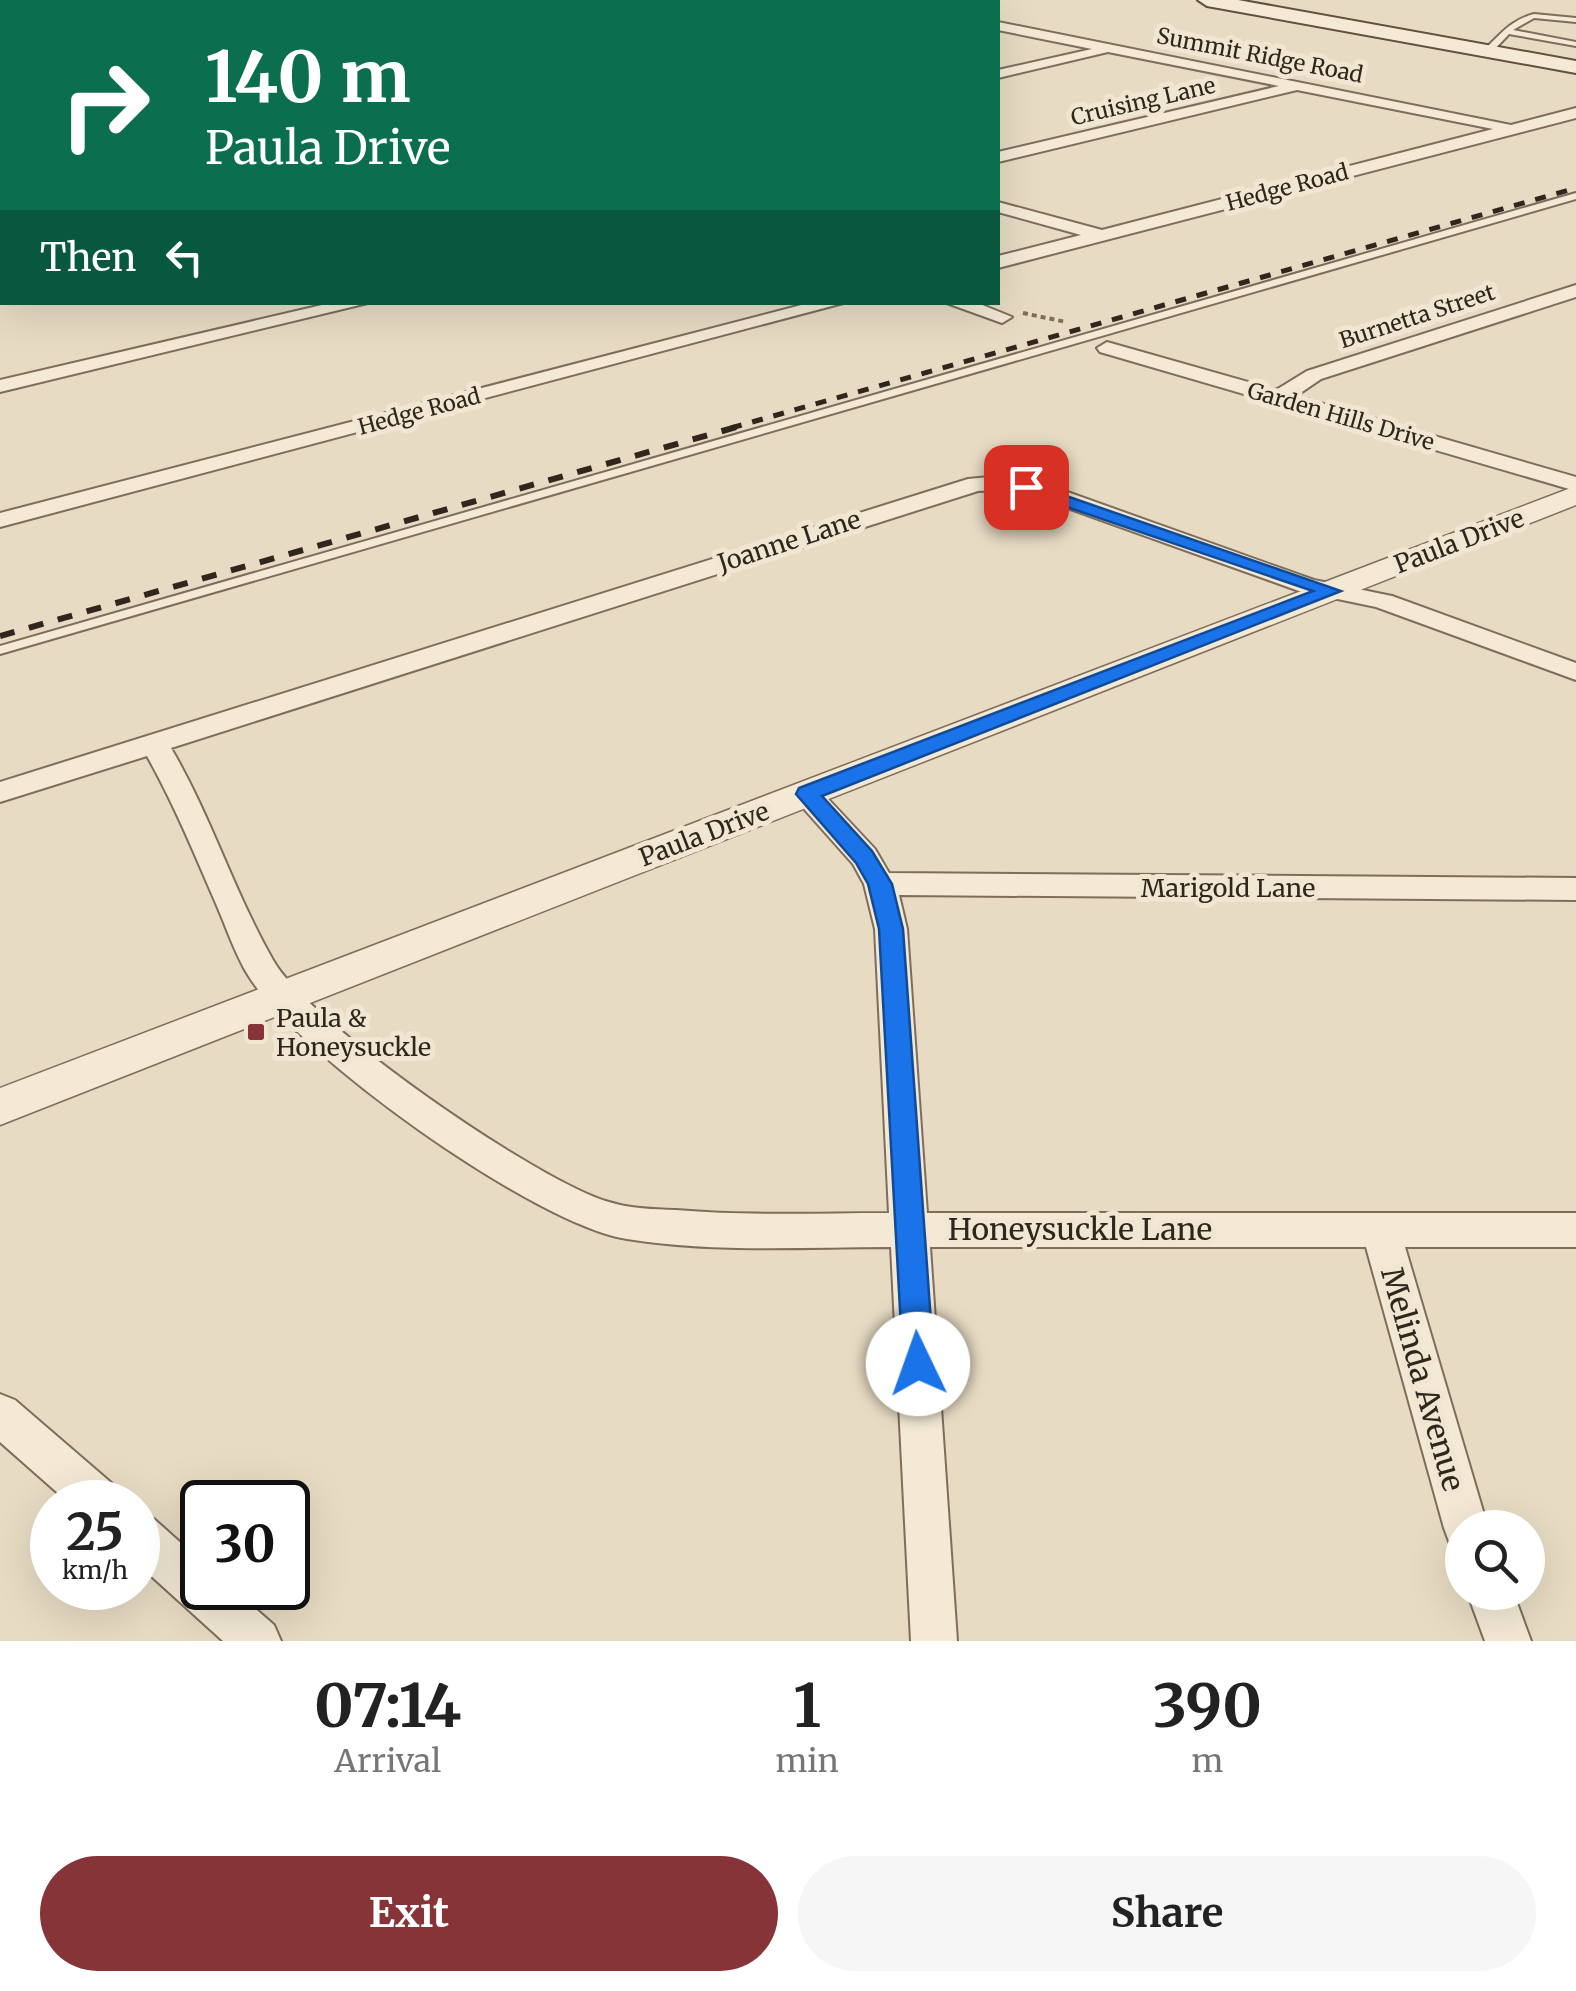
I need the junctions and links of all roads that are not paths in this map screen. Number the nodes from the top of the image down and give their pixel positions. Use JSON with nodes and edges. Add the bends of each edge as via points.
{"nodes":[{"id":1,"x":1218,"y":1,"type":"edge"},
{"id":2,"x":1574,"y":18,"type":"edge"},
{"id":3,"x":1000,"y":26,"type":"edge"},
{"id":4,"x":1506,"y":31,"type":"junction"},
{"id":5,"x":1576,"y":44,"type":"edge"},
{"id":6,"x":1111,"y":49,"type":"junction"},
{"id":7,"x":1488,"y":51,"type":"junction"},
{"id":8,"x":1576,"y":67,"type":"edge"},
{"id":9,"x":1000,"y":74,"type":"edge"},
{"id":10,"x":1297,"y":85,"type":"junction"},
{"id":11,"x":1576,"y":112,"type":"edge"},
{"id":12,"x":1514,"y":128,"type":"junction"},
{"id":13,"x":1000,"y":158,"type":"edge"},
{"id":14,"x":1576,"y":196,"type":"edge"},
{"id":15,"x":1000,"y":208,"type":"edge"},
{"id":16,"x":1103,"y":235,"type":"junction"},
{"id":17,"x":1000,"y":261,"type":"edge"},
{"id":18,"x":1576,"y":291,"type":"edge"},
{"id":19,"x":351,"y":305,"type":"edge"},
{"id":20,"x":826,"y":305,"type":"edge"},
{"id":21,"x":963,"y":305,"type":"edge"},
{"id":22,"x":999,"y":316,"type":"road end"},
{"id":23,"x":1107,"y":348,"type":"dead end"},
{"id":24,"x":0,"y":386,"type":"edge"},
{"id":25,"x":1278,"y":398,"type":"junction"},
{"id":26,"x":1576,"y":484,"type":"edge"},
{"id":27,"x":1576,"y":496,"type":"edge"},
{"id":28,"x":0,"y":520,"type":"edge"},
{"id":29,"x":1331,"y":591,"type":"junction"},
{"id":30,"x":0,"y":650,"type":"edge"},
{"id":31,"x":1576,"y":672,"type":"edge"},
{"id":32,"x":154,"y":742,"type":"junction"},
{"id":33,"x":0,"y":792,"type":"edge"},
{"id":34,"x":807,"y":794,"type":"junction"},
{"id":35,"x":880,"y":884,"type":"junction"},
{"id":36,"x":1576,"y":889,"type":"edge"},
{"id":37,"x":282,"y":998,"type":"junction"},
{"id":38,"x":0,"y":1107,"type":"edge"},
{"id":39,"x":910,"y":1228,"type":"junction"},
{"id":40,"x":1381,"y":1230,"type":"junction"},
{"id":41,"x":1576,"y":1230,"type":"edge"},
{"id":42,"x":0,"y":1414,"type":"edge"},
{"id":43,"x":75,"y":1480,"type":"edge"},
{"id":44,"x":1461,"y":1510,"type":"edge"},
{"id":45,"x":160,"y":1554,"type":"edge"},
{"id":46,"x":1497,"y":1610,"type":"edge"},
{"id":47,"x":258,"y":1641,"type":"edge"},
{"id":48,"x":934,"y":1641,"type":"edge"},
{"id":49,"x":1508,"y":1641,"type":"edge"}],
"edges":[{"from":1,"to":7,"type":"main road"},
{"from":2,"to":4,"type":"lane","via":[[1522,17]]},
{"from":3,"to":6,"type":"street","name":"Summit Ridge Road"},
{"from":4,"to":5,"type":"lane"},
{"from":4,"to":7,"type":"lane"},
{"from":6,"to":9,"type":"street"},
{"from":6,"to":10,"type":"street","name":"Summit Ridge Road"},
{"from":7,"to":8,"type":"main road"},
{"from":10,"to":12,"type":"street","name":"Summit Ridge Road"},
{"from":10,"to":13,"type":"street","name":"Cruising Lane"},
{"from":11,"to":12,"type":"street","name":"Hedge Road"},
{"from":12,"to":16,"type":"street","name":"Hedge Road"},
{"from":14,"to":30,"type":"lane"},
{"from":15,"to":16,"type":"street"},
{"from":16,"to":17,"type":"street","name":"Hedge Road"},
{"from":18,"to":25,"type":"street","name":"Burnetta Street","via":[[1314,375]]},
{"from":19,"to":24,"type":"street"},
{"from":20,"to":28,"type":"street","name":"Hedge Road"},
{"from":21,"to":22,"type":"street"},
{"from":23,"to":25,"type":"street","name":"Garden Hills Drive"},
{"from":25,"to":26,"type":"street","name":"Garden Hills Drive"},
{"from":27,"to":29,"type":"street","name":"Paula Drive"},
{"from":29,"to":31,"type":"street","name":"Joanne Lane","via":[[1383,600]]},
{"from":29,"to":32,"type":"street","name":"Joanne Lane","via":[[1051,494],[976,484]]},
{"from":29,"to":34,"type":"street","name":"Paula Drive"},
{"from":32,"to":33,"type":"street","name":"Joanne Lane"},
{"from":32,"to":37,"type":"street","name":"Honeysuckle Lane","via":[[259,966]]},
{"from":34,"to":35,"type":"street"},
{"from":34,"to":37,"type":"street","name":"Paula Drive"},
{"from":35,"to":36,"type":"street","name":"Marigold Lane"},
{"from":35,"to":39,"type":"street","via":[[891,929]]},
{"from":37,"to":38,"type":"street","name":"Paula Drive"},
{"from":37,"to":39,"type":"street","name":"Honeysuckle Lane","via":[[318,1034],[422,1111],[543,1190],[600,1216],[712,1230]]},
{"from":39,"to":40,"type":"street","name":"Honeysuckle Lane"},
{"from":39,"to":48,"type":"street"},
{"from":40,"to":41,"type":"street","name":"Honeysuckle Lane"},
{"from":40,"to":44,"type":"street","name":"Melinda Avenue"},
{"from":42,"to":43,"type":"street"},
{"from":45,"to":47,"type":"street"},
{"from":46,"to":49,"type":"street"}]}
